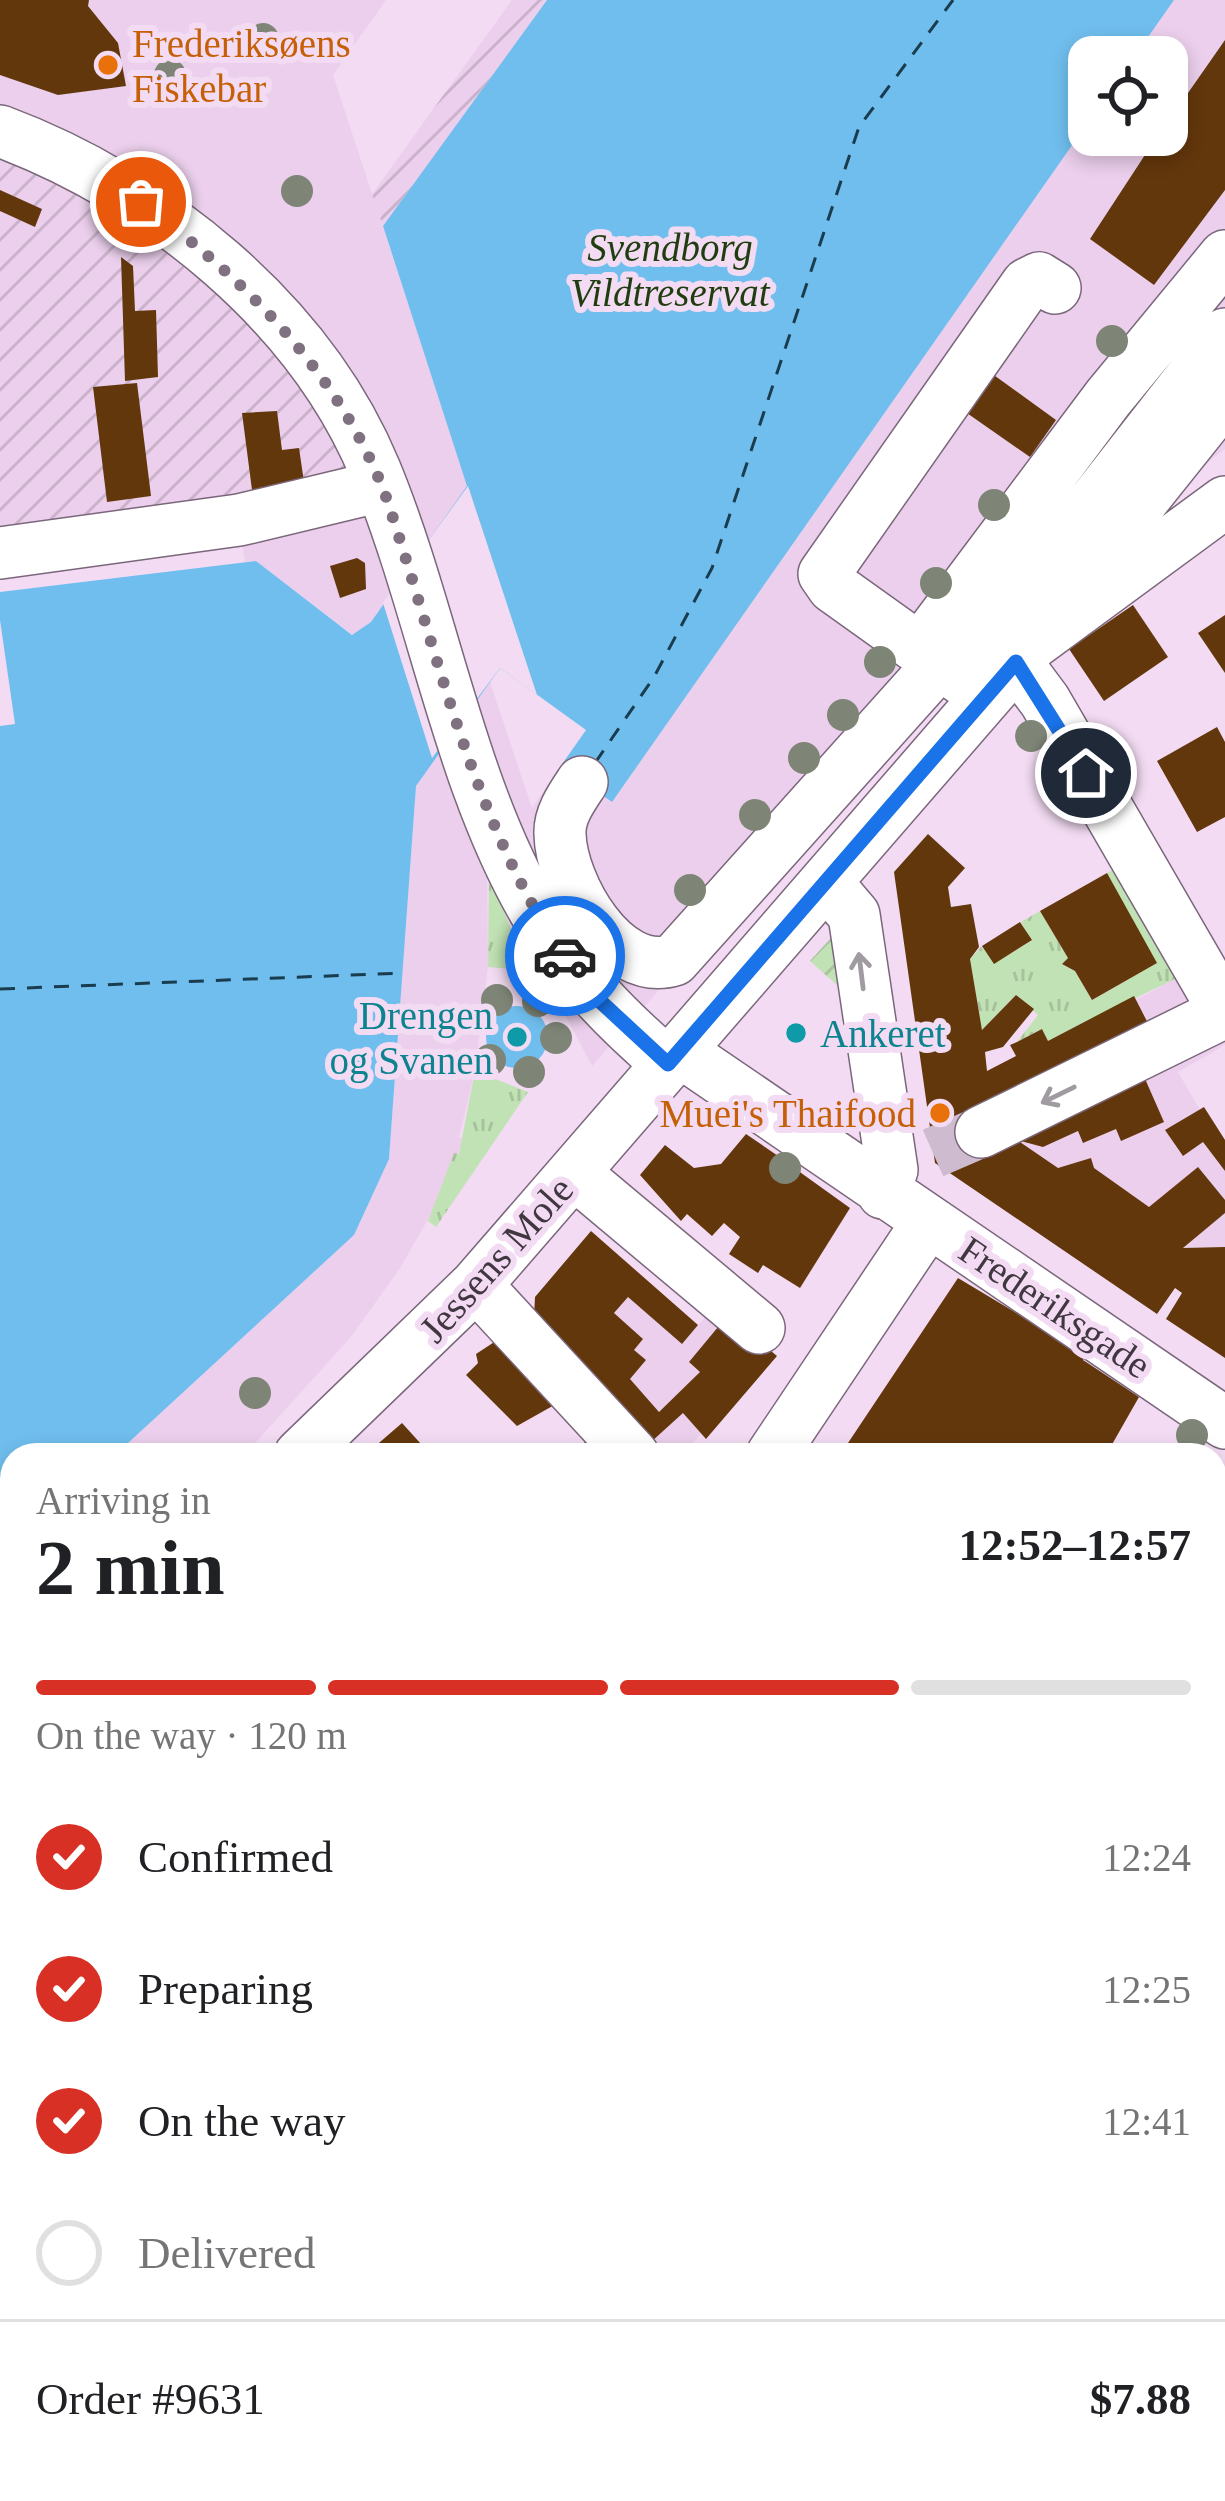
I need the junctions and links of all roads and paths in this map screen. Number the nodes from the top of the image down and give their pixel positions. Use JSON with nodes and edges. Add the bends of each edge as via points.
{"nodes":[{"id":1,"x":0,"y":131,"type":"edge"},
{"id":2,"x":1225,"y":256,"type":"edge"},
{"id":3,"x":1225,"y":283,"type":"edge"},
{"id":4,"x":1055,"y":288,"type":"dead end"},
{"id":5,"x":1225,"y":309,"type":"edge"},
{"id":6,"x":1225,"y":334,"type":"edge"},
{"id":7,"x":1225,"y":364,"type":"edge"},
{"id":8,"x":1225,"y":397,"type":"edge"},
{"id":9,"x":381,"y":486,"type":"junction"},
{"id":10,"x":1225,"y":502,"type":"edge"},
{"id":11,"x":0,"y":553,"type":"edge"},
{"id":12,"x":952,"y":665,"type":"junction"},
{"id":13,"x":582,"y":782,"type":"dead end"},
{"id":14,"x":560,"y":836,"type":"junction"},
{"id":15,"x":508,"y":856,"type":"junction"},
{"id":16,"x":826,"y":882,"type":"junction"},
{"id":17,"x":1225,"y":1012,"type":"edge"},
{"id":18,"x":673,"y":1057,"type":"junction"},
{"id":19,"x":981,"y":1132,"type":"tunnel mouth"},
{"id":20,"x":903,"y":1172,"type":"junction"},
{"id":21,"x":574,"y":1173,"type":"junction"},
{"id":22,"x":928,"y":1222,"type":"junction"},
{"id":23,"x":476,"y":1285,"type":"junction"},
{"id":24,"x":759,"y":1328,"type":"dead end"},
{"id":25,"x":1225,"y":1423,"type":"edge"},
{"id":26,"x":312,"y":1443,"type":"edge"},
{"id":27,"x":622,"y":1443,"type":"edge"},
{"id":28,"x":780,"y":1443,"type":"edge"}],
"edges":[{"from":1,"to":9,"type":"street","name":"Frederiksgade","via":[[112,183],[245,287],[336,399]]},
{"from":2,"to":12,"type":"street","via":[[1108,398]]},
{"from":3,"to":12,"type":"street","via":[[1118,412]]},
{"from":4,"to":12,"type":"street","via":[[1039,278],[1027,284],[826,565],[832,587]]},
{"from":5,"to":12,"type":"street"},
{"from":6,"to":12,"type":"street"},
{"from":7,"to":12,"type":"street","via":[[1055,582]]},
{"from":8,"to":12,"type":"street"},
{"from":9,"to":11,"type":"street","via":[[238,520]]},
{"from":9,"to":15,"type":"street","name":"Frederiksgade"},
{"from":10,"to":12,"type":"street","via":[[1051,628]]},
{"from":12,"to":14,"type":"street","via":[[686,953],[664,964],[634,958],[592,916]]},
{"from":12,"to":16,"type":"street","name":"Jessens Mole"},
{"from":12,"to":17,"type":"street","via":[[1045,701]]},
{"from":13,"to":14,"type":"street"},
{"from":14,"to":15,"type":"street"},
{"from":15,"to":18,"type":"street","name":"Frederiksgade","via":[[537,916],[586,985]]},
{"from":16,"to":18,"type":"street","name":"Jessens Mole"},
{"from":20,"to":16,"type":"street","one_way":true,"via":[[854,915]]},
{"from":17,"to":19,"type":"street","one_way":true},
{"from":18,"to":20,"type":"street","name":"Frederiksgade"},
{"from":18,"to":21,"type":"street","name":"Jessens Mole"},
{"from":20,"to":22,"type":"street","name":"Frederiksgade"},
{"from":21,"to":23,"type":"street","name":"Jessens Mole"},
{"from":21,"to":24,"type":"street"},
{"from":22,"to":25,"type":"street","name":"Frederiksgade"},
{"from":22,"to":28,"type":"street"},
{"from":23,"to":26,"type":"street","name":"Jessens Mole"},
{"from":23,"to":27,"type":"street"}]}
